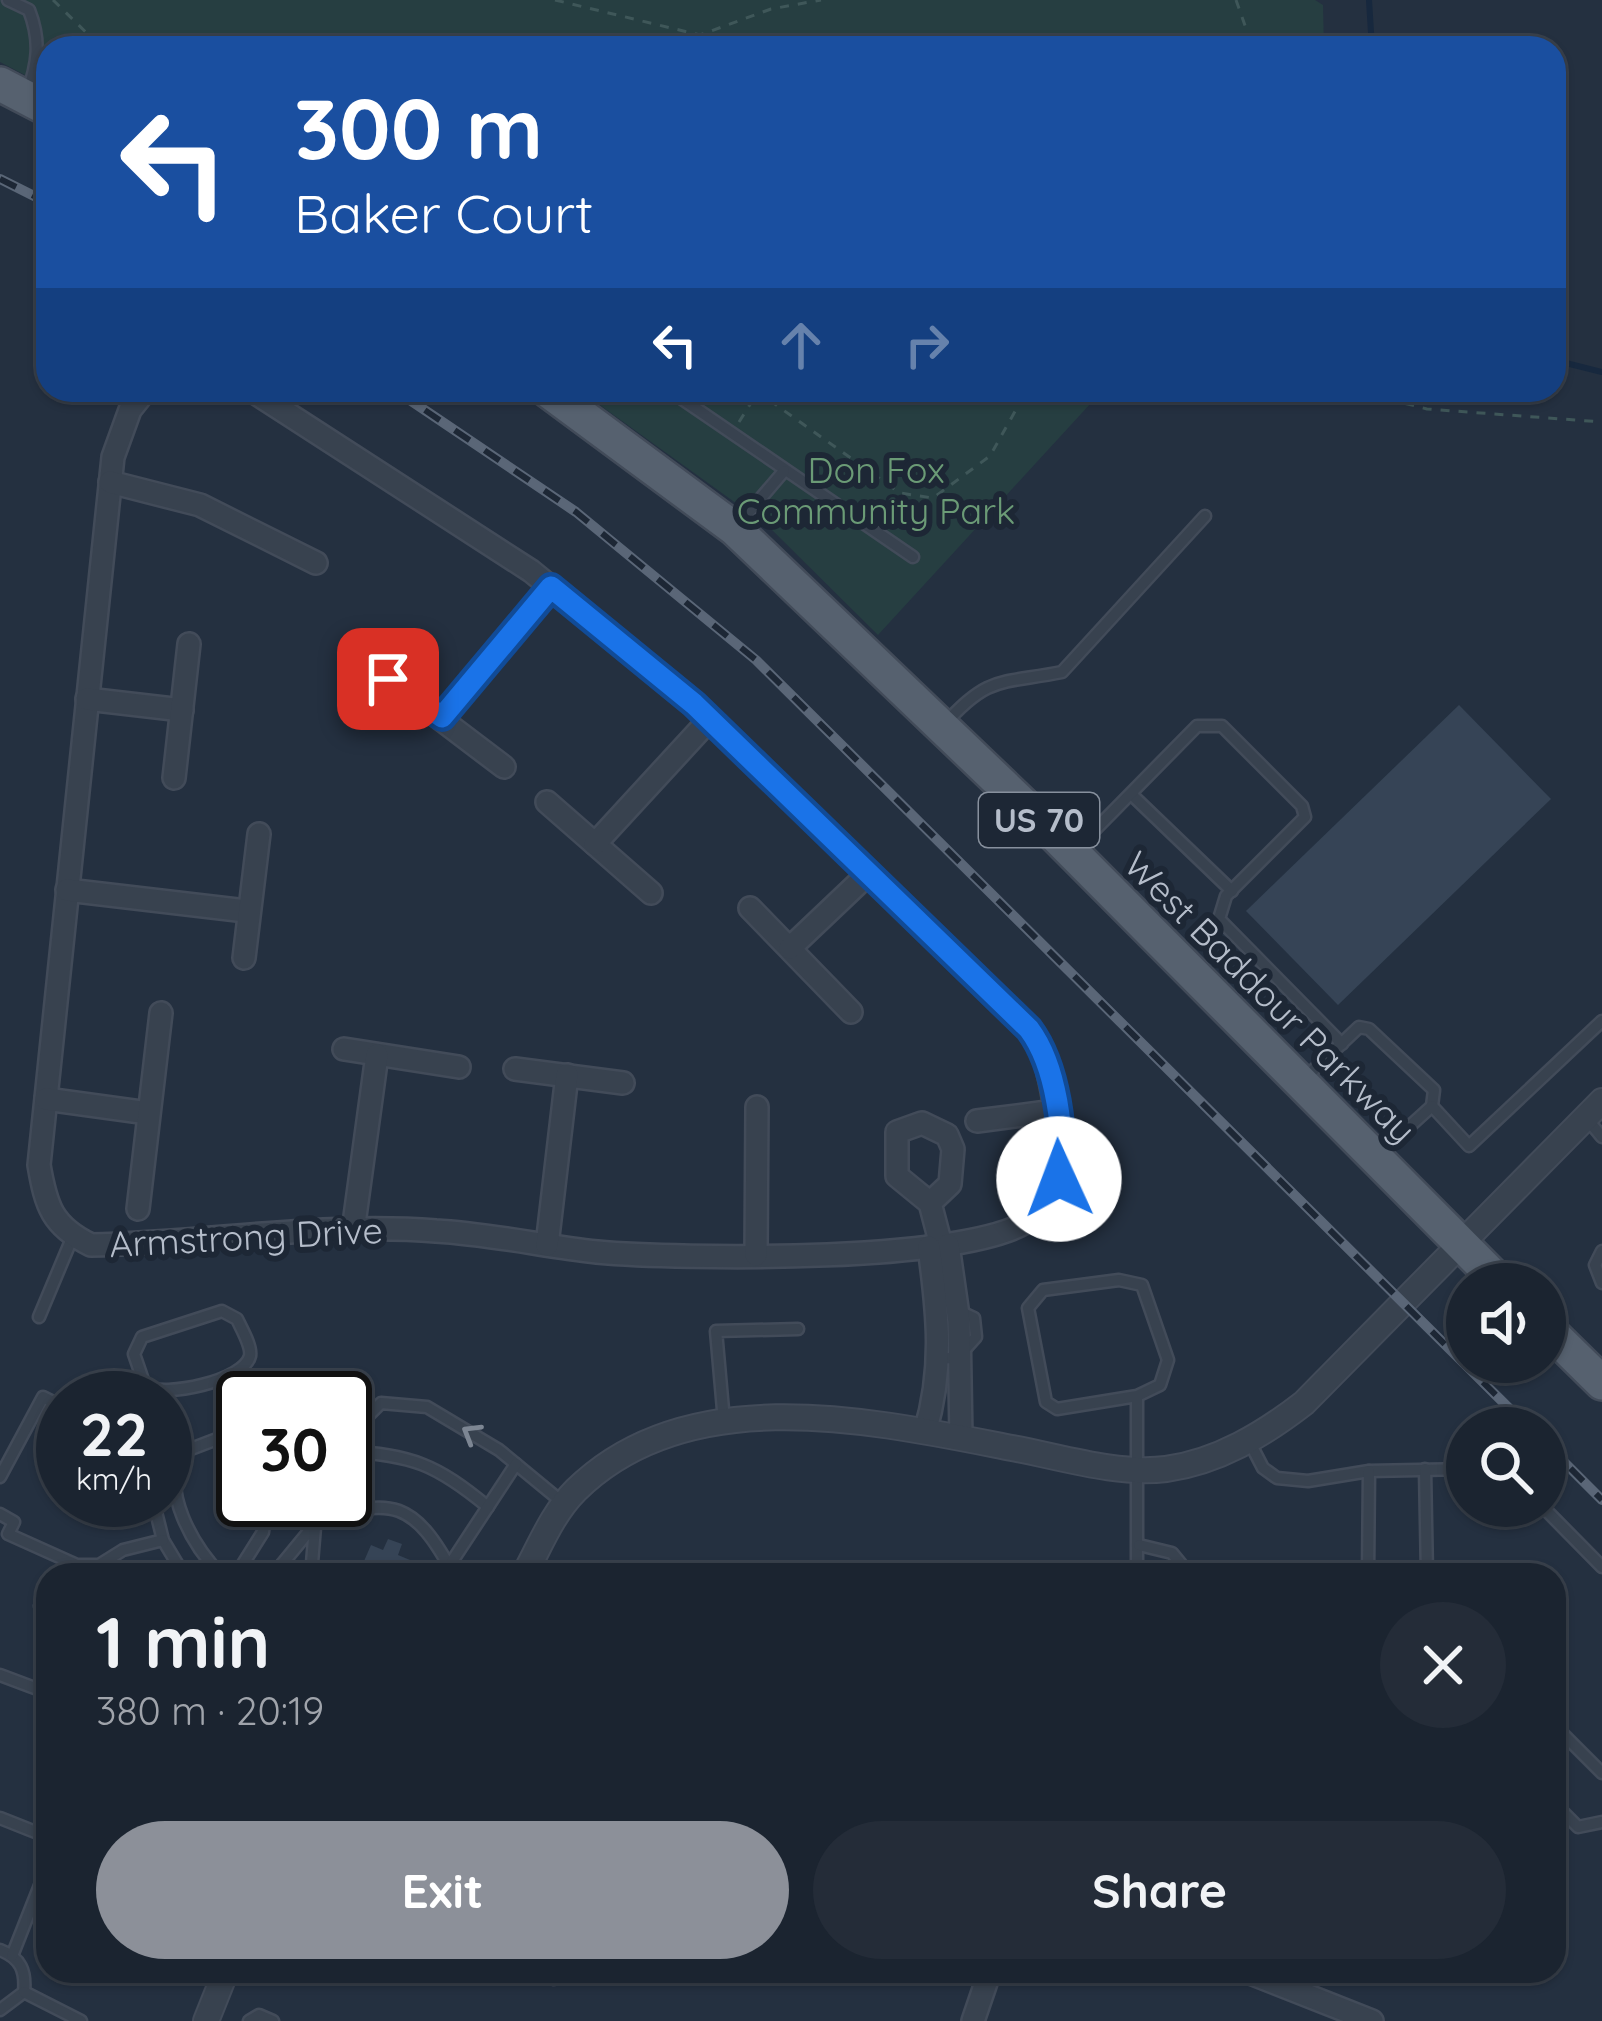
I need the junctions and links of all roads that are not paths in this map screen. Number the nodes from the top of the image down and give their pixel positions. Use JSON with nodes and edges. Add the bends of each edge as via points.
{"nodes":[{"id":1,"x":8,"y":0,"type":"edge"},
{"id":2,"x":37,"y":36,"type":"edge"},
{"id":3,"x":36,"y":69,"type":"edge"},
{"id":4,"x":25,"y":97,"type":"edge"},
{"id":5,"x":139,"y":402,"type":"edge"},
{"id":6,"x":271,"y":402,"type":"edge"},
{"id":7,"x":563,"y":402,"type":"edge"},
{"id":8,"x":686,"y":402,"type":"edge"},
{"id":9,"x":784,"y":471,"type":"junction"},
{"id":10,"x":110,"y":482,"type":"junction"},
{"id":11,"x":1205,"y":517,"type":"dead end"},
{"id":12,"x":735,"y":529,"type":"junction"},
{"id":13,"x":913,"y":557,"type":"dead end"},
{"id":14,"x":316,"y":563,"type":"dead end"},
{"id":15,"x":551,"y":587,"type":"junction"},
{"id":16,"x":189,"y":644,"type":"dead end"},
{"id":17,"x":388,"y":679,"type":"dead end"},
{"id":18,"x":87,"y":699,"type":"junction"},
{"id":19,"x":182,"y":710,"type":"junction"},
{"id":20,"x":442,"y":717,"type":"junction"},
{"id":21,"x":710,"y":719,"type":"junction"},
{"id":22,"x":942,"y":727,"type":"junction"},
{"id":23,"x":504,"y":767,"type":"dead end"},
{"id":24,"x":175,"y":778,"type":"dead end"},
{"id":25,"x":1130,"y":794,"type":"junction"},
{"id":26,"x":547,"y":802,"type":"dead end"},
{"id":27,"x":260,"y":834,"type":"dead end"},
{"id":28,"x":595,"y":844,"type":"junction"},
{"id":29,"x":1072,"y":853,"type":"junction"},
{"id":30,"x":869,"y":873,"type":"junction"},
{"id":31,"x":67,"y":890,"type":"junction"},
{"id":32,"x":1232,"y":891,"type":"junction"},
{"id":33,"x":651,"y":893,"type":"dead end"},
{"id":34,"x":750,"y":908,"type":"dead end"},
{"id":35,"x":246,"y":911,"type":"junction"},
{"id":36,"x":790,"y":947,"type":"junction"},
{"id":37,"x":244,"y":958,"type":"dead end"},
{"id":38,"x":851,"y":1012,"type":"dead end"},
{"id":39,"x":161,"y":1013,"type":"dead end"},
{"id":40,"x":1602,"y":1021,"type":"edge"},
{"id":41,"x":1342,"y":1044,"type":"junction"},
{"id":42,"x":344,"y":1049,"type":"dead end"},
{"id":43,"x":377,"y":1055,"type":"junction"},
{"id":44,"x":459,"y":1067,"type":"dead end"},
{"id":45,"x":515,"y":1069,"type":"dead end"},
{"id":46,"x":567,"y":1075,"type":"junction"},
{"id":47,"x":1300,"y":1082,"type":"junction"},
{"id":48,"x":623,"y":1083,"type":"dead end"},
{"id":49,"x":46,"y":1099,"type":"junction"},
{"id":50,"x":1432,"y":1106,"type":"junction"},
{"id":51,"x":757,"y":1107,"type":"dead end"},
{"id":52,"x":1055,"y":1112,"type":"junction"},
{"id":53,"x":148,"y":1113,"type":"junction"},
{"id":54,"x":1596,"y":1118,"type":"edge"},
{"id":55,"x":977,"y":1121,"type":"dead end"},
{"id":56,"x":1375,"y":1158,"type":"junction"},
{"id":57,"x":930,"y":1203,"type":"dead end"},
{"id":58,"x":138,"y":1209,"type":"dead end"},
{"id":59,"x":353,"y":1231,"type":"junction"},
{"id":60,"x":73,"y":1236,"type":"junction"},
{"id":61,"x":1459,"y":1242,"type":"junction"},
{"id":62,"x":547,"y":1245,"type":"junction"},
{"id":63,"x":940,"y":1246,"type":"junction"},
{"id":64,"x":1602,"y":1252,"type":"edge"},
{"id":65,"x":756,"y":1255,"type":"junction"},
{"id":66,"x":1480,"y":1263,"type":"edge"},
{"id":67,"x":1602,"y":1282,"type":"edge"},
{"id":68,"x":39,"y":1317,"type":"dead end"},
{"id":69,"x":798,"y":1329,"type":"dead end"},
{"id":70,"x":1566,"y":1348,"type":"edge"},
{"id":71,"x":950,"y":1358,"type":"junction"},
{"id":72,"x":223,"y":1380,"type":"joint"},
{"id":73,"x":1602,"y":1383,"type":"edge"},
{"id":74,"x":1137,"y":1396,"type":"junction"},
{"id":75,"x":36,"y":1410,"type":"edge"},
{"id":76,"x":372,"y":1412,"type":"edge"},
{"id":77,"x":724,"y":1421,"type":"junction"},
{"id":78,"x":925,"y":1432,"type":"junction"},
{"id":79,"x":961,"y":1438,"type":"junction"},
{"id":80,"x":216,"y":1439,"type":"edge"},
{"id":81,"x":1249,"y":1441,"type":"junction"},
{"id":82,"x":372,"y":1453,"type":"edge"},
{"id":83,"x":516,"y":1464,"type":"junction"},
{"id":84,"x":1142,"y":1468,"type":"junction"},
{"id":85,"x":1425,"y":1469,"type":"junction"},
{"id":86,"x":1446,"y":1469,"type":"edge"},
{"id":87,"x":1370,"y":1471,"type":"junction"},
{"id":88,"x":0,"y":1477,"type":"edge"},
{"id":89,"x":565,"y":1504,"type":"junction"},
{"id":90,"x":372,"y":1506,"type":"edge"},
{"id":91,"x":488,"y":1507,"type":"junction"},
{"id":92,"x":0,"y":1514,"type":"edge"},
{"id":93,"x":160,"y":1527,"type":"edge"},
{"id":94,"x":263,"y":1527,"type":"edge"},
{"id":95,"x":313,"y":1527,"type":"edge"},
{"id":96,"x":315,"y":1527,"type":"edge"},
{"id":97,"x":1562,"y":1527,"type":"edge"},
{"id":98,"x":163,"y":1540,"type":"junction"},
{"id":99,"x":1139,"y":1545,"type":"junction"},
{"id":100,"x":73,"y":1563,"type":"edge"},
{"id":101,"x":102,"y":1563,"type":"edge"},
{"id":102,"x":177,"y":1563,"type":"edge"},
{"id":103,"x":213,"y":1563,"type":"edge"},
{"id":104,"x":244,"y":1563,"type":"edge"},
{"id":105,"x":283,"y":1563,"type":"edge"},
{"id":106,"x":310,"y":1563,"type":"edge"},
{"id":107,"x":447,"y":1563,"type":"edge"},
{"id":108,"x":456,"y":1563,"type":"edge"},
{"id":109,"x":531,"y":1563,"type":"edge"},
{"id":110,"x":1138,"y":1563,"type":"edge"},
{"id":111,"x":1181,"y":1563,"type":"edge"},
{"id":112,"x":1368,"y":1563,"type":"edge"},
{"id":113,"x":1427,"y":1563,"type":"edge"},
{"id":114,"x":1602,"y":1568,"type":"edge"},
{"id":115,"x":0,"y":1675,"type":"edge"},
{"id":116,"x":36,"y":1688,"type":"edge"},
{"id":117,"x":1566,"y":1737,"type":"edge"},
{"id":118,"x":1602,"y":1773,"type":"edge"},
{"id":119,"x":1566,"y":1815,"type":"edge"},
{"id":120,"x":0,"y":1819,"type":"edge"},
{"id":121,"x":1602,"y":1822,"type":"edge"},
{"id":122,"x":36,"y":1832,"type":"edge"},
{"id":123,"x":36,"y":1890,"type":"edge"},
{"id":124,"x":6,"y":1953,"type":"edge"},
{"id":125,"x":221,"y":1983,"type":"edge"},
{"id":126,"x":986,"y":1983,"type":"edge"},
{"id":127,"x":1268,"y":1983,"type":"edge"},
{"id":128,"x":23,"y":1992,"type":"junction"},
{"id":129,"x":0,"y":2010,"type":"edge"},
{"id":130,"x":1321,"y":2011,"type":"edge"},
{"id":131,"x":81,"y":2021,"type":"edge"},
{"id":132,"x":206,"y":2021,"type":"edge"},
{"id":133,"x":249,"y":2021,"type":"edge"},
{"id":134,"x":273,"y":2021,"type":"edge"},
{"id":135,"x":973,"y":2021,"type":"edge"},
{"id":136,"x":1372,"y":2021,"type":"edge"}],
"edges":[{"from":1,"to":2,"type":"lane","via":[[29,10]]},
{"from":3,"to":4,"type":"lane"},
{"from":5,"to":10,"type":"street","name":"Armstrong Drive","via":[[122,429]]},
{"from":6,"to":15,"type":"street","name":"Armstrong Drive"},
{"from":7,"to":12,"type":"main road","name":"West Baddour Parkway","number":"US 70"},
{"from":8,"to":9,"type":"lane"},
{"from":9,"to":12,"type":"lane"},
{"from":9,"to":13,"type":"lane"},
{"from":10,"to":14,"type":"street","via":[[200,505]]},
{"from":10,"to":18,"type":"street","name":"Armstrong Drive"},
{"from":11,"to":22,"type":"lane","via":[[1062,672],[1007,676],[965,700]]},
{"from":12,"to":22,"type":"main road","name":"West Baddour Parkway","number":"US 70"},
{"from":15,"to":20,"type":"street"},
{"from":15,"to":21,"type":"street","name":"Armstrong Drive"},
{"from":16,"to":19,"type":"street"},
{"from":17,"to":20,"type":"street"},
{"from":18,"to":19,"type":"street"},
{"from":18,"to":31,"type":"street","name":"Armstrong Drive"},
{"from":19,"to":24,"type":"street"},
{"from":20,"to":23,"type":"street"},
{"from":21,"to":28,"type":"street"},
{"from":21,"to":30,"type":"street","name":"Armstrong Drive"},
{"from":22,"to":29,"type":"main road","name":"West Baddour Parkway","number":"US 70"},
{"from":25,"to":29,"type":"lane"},
{"from":25,"to":32,"type":"lane"},
{"from":25,"to":32,"type":"lane","via":[[1197,726],[1222,726],[1305,817]]},
{"from":26,"to":28,"type":"street"},
{"from":27,"to":35,"type":"street"},
{"from":28,"to":33,"type":"street"},
{"from":29,"to":47,"type":"main road","name":"West Baddour Parkway","number":"US 70"},
{"from":30,"to":36,"type":"street"},
{"from":30,"to":52,"type":"street","name":"Armstrong Drive","via":[[1029,1029],[1042,1046]]},
{"from":31,"to":35,"type":"street"},
{"from":31,"to":49,"type":"street","name":"Armstrong Drive"},
{"from":32,"to":41,"type":"lane","via":[[1221,907],[1223,927]]},
{"from":34,"to":36,"type":"street"},
{"from":35,"to":37,"type":"street"},
{"from":36,"to":38,"type":"street"},
{"from":39,"to":53,"type":"street"},
{"from":40,"to":50,"type":"lane","via":[[1469,1146]]},
{"from":41,"to":47,"type":"lane"},
{"from":41,"to":50,"type":"lane","via":[[1359,1028],[1378,1034],[1434,1090]]},
{"from":42,"to":43,"type":"street"},
{"from":43,"to":44,"type":"street"},
{"from":43,"to":59,"type":"street"},
{"from":45,"to":46,"type":"street"},
{"from":46,"to":48,"type":"street"},
{"from":46,"to":62,"type":"street"},
{"from":47,"to":56,"type":"main road","name":"West Baddour Parkway","number":"US 70"},
{"from":49,"to":53,"type":"street"},
{"from":49,"to":60,"type":"street","name":"Armstrong Drive","via":[[39,1166],[46,1210]]},
{"from":50,"to":56,"type":"lane"},
{"from":51,"to":65,"type":"street"},
{"from":52,"to":55,"type":"street"},
{"from":52,"to":63,"type":"street","name":"Armstrong Drive","via":[[1059,1179],[1033,1218]]},
{"from":53,"to":58,"type":"street"},
{"from":54,"to":61,"type":"street"},
{"from":56,"to":61,"type":"main road","name":"West Baddour Parkway","number":"US 70"},
{"from":57,"to":63,"type":"street"},
{"from":59,"to":60,"type":"street","name":"Armstrong Drive","via":[[153,1244],[91,1244]]},
{"from":59,"to":62,"type":"street","name":"Armstrong Drive"},
{"from":60,"to":68,"type":"lane"},
{"from":61,"to":66,"type":"main road","name":"West Baddour Parkway","number":"US 70"},
{"from":61,"to":81,"type":"street","via":[[1304,1403]]},
{"from":62,"to":65,"type":"street","name":"Armstrong Drive"},
{"from":63,"to":65,"type":"street","name":"Armstrong Drive"},
{"from":63,"to":71,"type":"street"},
{"from":64,"to":67,"type":"lane","via":[[1594,1265]]},
{"from":69,"to":77,"type":"lane","via":[[716,1331]]},
{"from":70,"to":73,"type":"main road"},
{"from":71,"to":78,"type":"street"},
{"from":71,"to":79,"type":"street"},
{"from":72,"to":72,"type":"lane","via":[[250,1357],[231,1314],[152,1332],[136,1344],[145,1386],[154,1392]]},
{"from":74,"to":74,"type":"lane","via":[[1160,1385],[1168,1360],[1142,1285],[1119,1280],[1033,1298],[1028,1308],[1046,1402],[1057,1408]]},
{"from":74,"to":84,"type":"lane"},
{"from":75,"to":88,"type":"lane"},
{"from":83,"to":76,"type":"lane","one_way":true,"via":[[427,1407],[381,1403]]},
{"from":77,"to":78,"type":"street"},
{"from":77,"to":89,"type":"street","via":[[631,1449]]},
{"from":78,"to":79,"type":"street"},
{"from":79,"to":84,"type":"street"},
{"from":80,"to":103,"type":"lane","via":[[183,1452],[176,1465],[188,1528]]},
{"from":81,"to":84,"type":"street","via":[[1196,1462]]},
{"from":81,"to":87,"type":"lane","via":[[1277,1478]]},
{"from":82,"to":91,"type":"lane","via":[[429,1463]]},
{"from":83,"to":89,"type":"lane"},
{"from":83,"to":91,"type":"lane"},
{"from":84,"to":99,"type":"lane"},
{"from":85,"to":86,"type":"lane"},
{"from":85,"to":87,"type":"lane"},
{"from":85,"to":113,"type":"lane"},
{"from":87,"to":112,"type":"lane"},
{"from":89,"to":109,"type":"street"},
{"from":90,"to":107,"type":"lane","via":[[403,1508]]},
{"from":91,"to":108,"type":"lane"},
{"from":92,"to":100,"type":"lane","via":[[14,1522],[8,1534]]},
{"from":93,"to":98,"type":"lane"},
{"from":94,"to":104,"type":"lane"},
{"from":95,"to":105,"type":"lane"},
{"from":96,"to":106,"type":"lane"},
{"from":97,"to":114,"type":"lane"},
{"from":98,"to":101,"type":"lane"},
{"from":98,"to":102,"type":"lane"},
{"from":99,"to":110,"type":"lane"},
{"from":99,"to":111,"type":"lane","via":[[1172,1552]]},
{"from":115,"to":116,"type":"lane"},
{"from":117,"to":118,"type":"lane"},
{"from":119,"to":121,"type":"lane","via":[[1578,1827]]},
{"from":120,"to":122,"type":"lane"},
{"from":123,"to":124,"type":"lane"},
{"from":124,"to":128,"type":"lane","via":[[26,1975]]},
{"from":125,"to":132,"type":"street"},
{"from":126,"to":135,"type":"street"},
{"from":127,"to":130,"type":"street"},
{"from":128,"to":129,"type":"lane"},
{"from":128,"to":131,"type":"lane"},
{"from":130,"to":136,"type":"street"},
{"from":133,"to":134,"type":"lane"}]}
